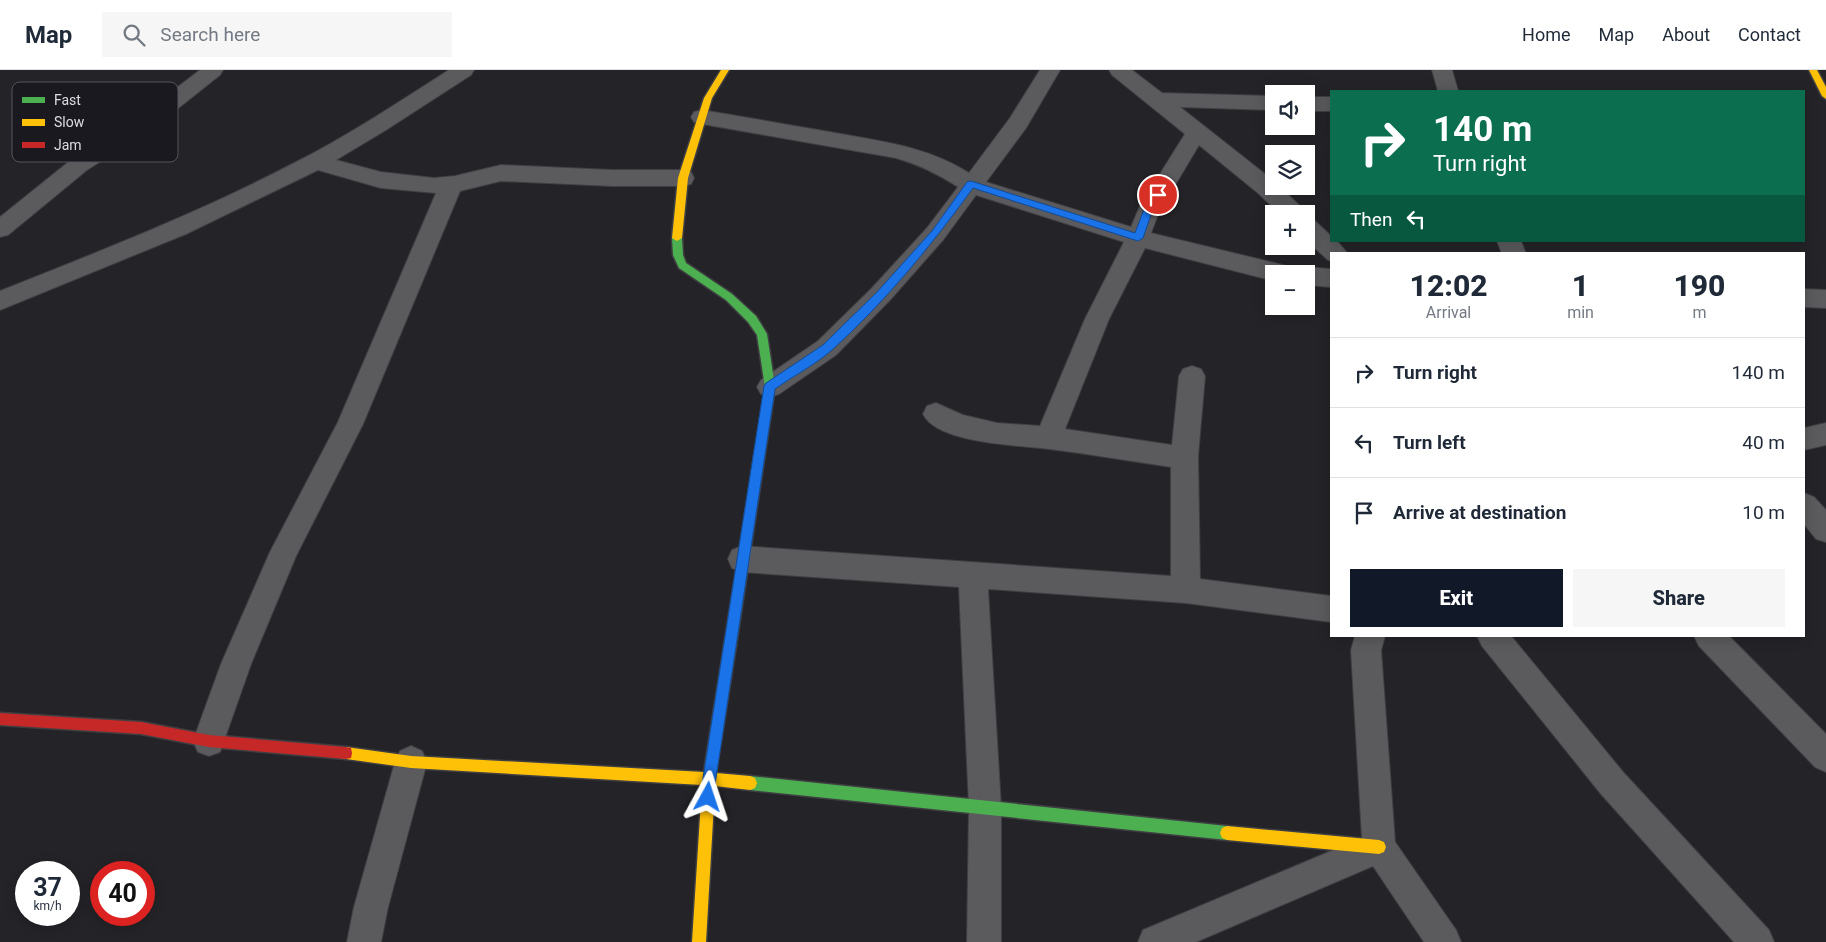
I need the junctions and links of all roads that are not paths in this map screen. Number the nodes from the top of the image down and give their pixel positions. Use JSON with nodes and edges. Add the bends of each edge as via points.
{"nodes":[{"id":1,"x":213,"y":70,"type":"edge"},
{"id":2,"x":464,"y":70,"type":"edge"},
{"id":3,"x":725,"y":70,"type":"edge"},
{"id":4,"x":1050,"y":70,"type":"edge"},
{"id":5,"x":1119,"y":70,"type":"edge"},
{"id":6,"x":1442,"y":70,"type":"edge"},
{"id":7,"x":1813,"y":70,"type":"edge"},
{"id":8,"x":1448,"y":90,"type":"edge"},
{"id":9,"x":1826,"y":96,"type":"edge"},
{"id":10,"x":178,"y":97,"type":"edge"},
{"id":11,"x":1159,"y":100,"type":"junction"},
{"id":12,"x":1265,"y":103,"type":"edge"},
{"id":13,"x":1315,"y":104,"type":"edge"},
{"id":14,"x":1330,"y":104,"type":"edge"},
{"id":15,"x":702,"y":117,"type":"junction"},
{"id":16,"x":1198,"y":132,"type":"junction"},
{"id":17,"x":316,"y":160,"type":"junction"},
{"id":18,"x":84,"y":162,"type":"edge"},
{"id":19,"x":683,"y":178,"type":"junction"},
{"id":20,"x":971,"y":184,"type":"junction"},
{"id":21,"x":451,"y":186,"type":"junction"},
{"id":22,"x":1285,"y":205,"type":"edge"},
{"id":23,"x":0,"y":229,"type":"edge"},
{"id":24,"x":1315,"y":234,"type":"edge"},
{"id":25,"x":1138,"y":238,"type":"junction"},
{"id":26,"x":1334,"y":252,"type":"edge"},
{"id":27,"x":1265,"y":270,"type":"edge"},
{"id":28,"x":1315,"y":277,"type":"edge"},
{"id":29,"x":1330,"y":278,"type":"edge"},
{"id":30,"x":1805,"y":298,"type":"edge"},
{"id":31,"x":1826,"y":299,"type":"edge"},
{"id":32,"x":0,"y":301,"type":"edge"},
{"id":33,"x":1192,"y":376,"type":"dead end"},
{"id":34,"x":770,"y":386,"type":"junction"},
{"id":35,"x":936,"y":414,"type":"dead end"},
{"id":36,"x":1826,"y":434,"type":"edge"},
{"id":37,"x":1048,"y":438,"type":"junction"},
{"id":38,"x":1805,"y":439,"type":"edge"},
{"id":39,"x":1184,"y":458,"type":"junction"},
{"id":40,"x":1805,"y":506,"type":"edge"},
{"id":41,"x":1826,"y":530,"type":"edge"},
{"id":42,"x":742,"y":559,"type":"junction"},
{"id":43,"x":973,"y":574,"type":"junction"},
{"id":44,"x":1186,"y":590,"type":"junction"},
{"id":45,"x":1330,"y":609,"type":"edge"},
{"id":46,"x":1370,"y":637,"type":"edge"},
{"id":47,"x":1493,"y":637,"type":"edge"},
{"id":48,"x":1710,"y":637,"type":"edge"},
{"id":49,"x":0,"y":720,"type":"edge"},
{"id":50,"x":209,"y":740,"type":"junction"},
{"id":51,"x":1826,"y":756,"type":"edge"},
{"id":52,"x":411,"y":762,"type":"junction"},
{"id":53,"x":709,"y":778,"type":"junction"},
{"id":54,"x":985,"y":806,"type":"junction"},
{"id":55,"x":1379,"y":847,"type":"junction"},
{"id":56,"x":364,"y":942,"type":"edge"},
{"id":57,"x":699,"y":942,"type":"edge"},
{"id":58,"x":984,"y":942,"type":"edge"},
{"id":59,"x":1155,"y":942,"type":"edge"},
{"id":60,"x":1444,"y":942,"type":"edge"},
{"id":61,"x":1757,"y":942,"type":"edge"}],
"edges":[{"from":1,"to":10,"type":"street"},
{"from":2,"to":17,"type":"street"},
{"from":3,"to":15,"type":"street","via":[[708,98]]},
{"from":4,"to":20,"type":"street","via":[[1018,123]]},
{"from":5,"to":11,"type":"street"},
{"from":6,"to":8,"type":"street"},
{"from":7,"to":9,"type":"street"},
{"from":11,"to":12,"type":"street"},
{"from":11,"to":16,"type":"street"},
{"from":13,"to":14,"type":"street"},
{"from":15,"to":19,"type":"street"},
{"from":15,"to":20,"type":"street","via":[[896,151],[924,158]]},
{"from":16,"to":22,"type":"street"},
{"from":16,"to":25,"type":"street","via":[[1148,212]]},
{"from":17,"to":21,"type":"street","via":[[393,182]]},
{"from":17,"to":32,"type":"street","via":[[210,213]]},
{"from":18,"to":23,"type":"street"},
{"from":19,"to":21,"type":"street","via":[[590,178],[500,173]]},
{"from":19,"to":34,"type":"street","via":[[677,243],[682,265],[729,297],[752,319],[762,334]]},
{"from":20,"to":25,"type":"street"},
{"from":20,"to":34,"type":"street","via":[[935,234],[881,294],[827,348]]},
{"from":21,"to":50,"type":"street","via":[[350,424],[284,552],[236,664]]},
{"from":24,"to":26,"type":"street"},
{"from":25,"to":27,"type":"street"},
{"from":25,"to":37,"type":"street","via":[[1097,319]]},
{"from":28,"to":29,"type":"street"},
{"from":30,"to":31,"type":"street"},
{"from":33,"to":39,"type":"street"},
{"from":34,"to":42,"type":"street"},
{"from":35,"to":37,"type":"street","via":[[958,425],[997,434]]},
{"from":36,"to":38,"type":"street"},
{"from":37,"to":39,"type":"street"},
{"from":39,"to":44,"type":"street"},
{"from":40,"to":41,"type":"street"},
{"from":42,"to":43,"type":"street"},
{"from":42,"to":53,"type":"street"},
{"from":43,"to":44,"type":"street"},
{"from":43,"to":54,"type":"street"},
{"from":44,"to":45,"type":"street"},
{"from":46,"to":55,"type":"street","via":[[1366,650]]},
{"from":47,"to":61,"type":"street","via":[[1612,783]]},
{"from":48,"to":51,"type":"street"},
{"from":49,"to":50,"type":"street","via":[[141,728]]},
{"from":50,"to":52,"type":"street"},
{"from":52,"to":53,"type":"street"},
{"from":52,"to":56,"type":"street"},
{"from":53,"to":54,"type":"street"},
{"from":53,"to":57,"type":"street"},
{"from":54,"to":55,"type":"street","via":[[1103,821]]},
{"from":54,"to":58,"type":"street"},
{"from":55,"to":59,"type":"street"},
{"from":55,"to":60,"type":"street"}]}
